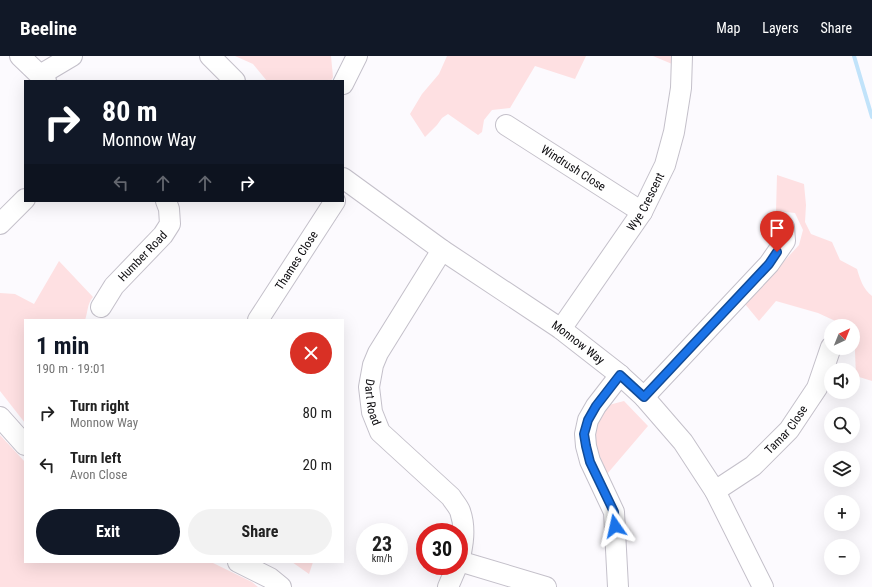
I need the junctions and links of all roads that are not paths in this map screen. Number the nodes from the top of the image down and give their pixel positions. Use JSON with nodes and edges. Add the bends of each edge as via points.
{"nodes":[{"id":1,"x":20,"y":56,"type":"edge"},
{"id":2,"x":72,"y":56,"type":"edge"},
{"id":3,"x":210,"y":56,"type":"edge"},
{"id":4,"x":358,"y":56,"type":"edge"},
{"id":5,"x":682,"y":56,"type":"edge"},
{"id":6,"x":43,"y":78,"type":"edge"},
{"id":7,"x":234,"y":80,"type":"edge"},
{"id":8,"x":344,"y":82,"type":"edge"},
{"id":9,"x":506,"y":124,"type":"dead end"},
{"id":10,"x":344,"y":183,"type":"edge"},
{"id":11,"x":24,"y":200,"type":"edge"},
{"id":12,"x":166,"y":202,"type":"edge"},
{"id":13,"x":334,"y":202,"type":"edge"},
{"id":14,"x":642,"y":212,"type":"junction"},
{"id":15,"x":0,"y":224,"type":"edge"},
{"id":16,"x":784,"y":227,"type":"dead end"},
{"id":17,"x":442,"y":250,"type":"junction"},
{"id":18,"x":102,"y":307,"type":"dead end"},
{"id":19,"x":259,"y":319,"type":"edge"},
{"id":20,"x":561,"y":329,"type":"junction"},
{"id":21,"x":828,"y":355,"type":"edge"},
{"id":22,"x":620,"y":375,"type":"junction"},
{"id":23,"x":644,"y":397,"type":"junction"},
{"id":24,"x":0,"y":417,"type":"edge"},
{"id":25,"x":24,"y":444,"type":"edge"},
{"id":26,"x":715,"y":490,"type":"junction"},
{"id":27,"x":463,"y":523,"type":"edge"},
{"id":28,"x":240,"y":563,"type":"edge"},
{"id":29,"x":468,"y":565,"type":"edge"},
{"id":30,"x":453,"y":575,"type":"edge"},
{"id":31,"x":281,"y":587,"type":"edge"},
{"id":32,"x":448,"y":587,"type":"edge"},
{"id":33,"x":546,"y":587,"type":"edge"},
{"id":34,"x":618,"y":587,"type":"edge"},
{"id":35,"x":763,"y":587,"type":"edge"}],
"edges":[{"from":1,"to":6,"type":"street"},
{"from":2,"to":6,"type":"street"},
{"from":3,"to":7,"type":"street"},
{"from":4,"to":8,"type":"street"},
{"from":5,"to":14,"type":"street","name":"Wye Crescent","via":[[681,88],[674,132],[665,165]]},
{"from":9,"to":14,"type":"street","name":"Windrush Close"},
{"from":10,"to":17,"type":"street","name":"Monnow Way"},
{"from":11,"to":15,"type":"street"},
{"from":12,"to":18,"type":"street","name":"Humber Road","via":[[170,224],[163,235],[114,286]]},
{"from":13,"to":19,"type":"street","name":"Thames Close"},
{"from":14,"to":20,"type":"street","name":"Wye Crescent"},
{"from":16,"to":23,"type":"street","via":[[785,241],[769,264]]},
{"from":17,"to":20,"type":"street","name":"Monnow Way"},
{"from":17,"to":27,"type":"street","name":"Dart Road","via":[[378,353],[369,387],[372,412],[380,432],[451,497],[460,511]]},
{"from":20,"to":22,"type":"street","name":"Monnow Way"},
{"from":21,"to":26,"type":"street","name":"Tamar Close","via":[[817,388],[789,430],[753,466]]},
{"from":22,"to":23,"type":"street","name":"Monnow Way"},
{"from":22,"to":34,"type":"street","via":[[596,406],[584,434],[590,462],[614,512]]},
{"from":23,"to":26,"type":"street","name":"Monnow Way","via":[[683,442]]},
{"from":24,"to":25,"type":"street"},
{"from":26,"to":35,"type":"street","name":"Monnow Way"},
{"from":28,"to":31,"type":"street","via":[[270,578]]},
{"from":29,"to":33,"type":"street"},
{"from":30,"to":32,"type":"street"}]}
